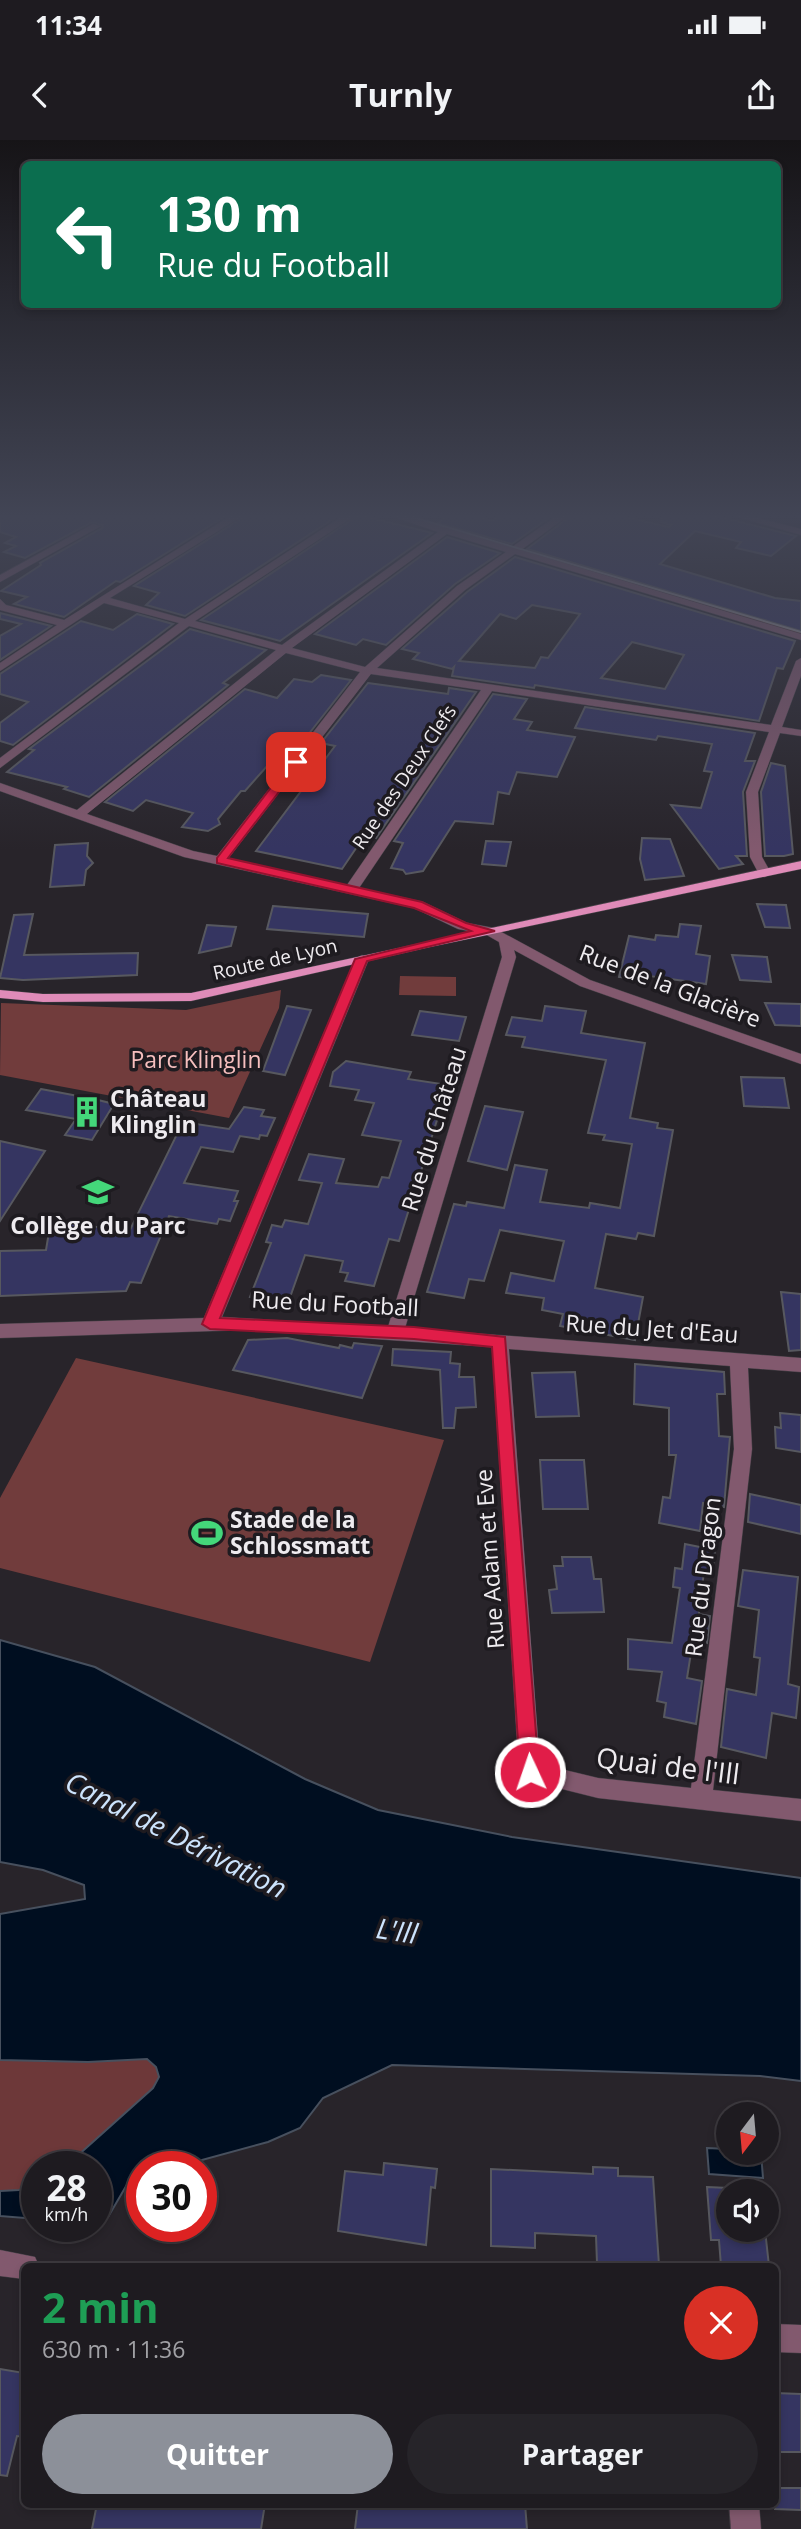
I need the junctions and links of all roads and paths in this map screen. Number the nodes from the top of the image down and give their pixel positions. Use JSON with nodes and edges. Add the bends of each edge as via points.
{"nodes":[{"id":1,"x":62,"y":626,"type":"edge"},
{"id":2,"x":180,"y":626,"type":"edge"},
{"id":3,"x":198,"y":626,"type":"edge"},
{"id":4,"x":315,"y":626,"type":"edge"},
{"id":5,"x":417,"y":626,"type":"edge"},
{"id":6,"x":767,"y":626,"type":"edge"},
{"id":7,"x":801,"y":637,"type":"edge"},
{"id":8,"x":284,"y":649,"type":"junction"},
{"id":9,"x":801,"y":661,"type":"edge"},
{"id":10,"x":0,"y":668,"type":"edge"},
{"id":11,"x":368,"y":670,"type":"junction"},
{"id":12,"x":489,"y":687,"type":"junction"},
{"id":13,"x":775,"y":729,"type":"junction"},
{"id":14,"x":801,"y":733,"type":"edge"},
{"id":15,"x":0,"y":764,"type":"edge"},
{"id":16,"x":0,"y":787,"type":"edge"},
{"id":17,"x":78,"y":814,"type":"junction"},
{"id":18,"x":221,"y":860,"type":"junction"},
{"id":19,"x":801,"y":865,"type":"edge"},
{"id":20,"x":765,"y":873,"type":"junction"},
{"id":21,"x":352,"y":888,"type":"junction"},
{"id":22,"x":489,"y":931,"type":"junction"},
{"id":23,"x":505,"y":939,"type":"junction"},
{"id":24,"x":362,"y":959,"type":"junction"},
{"id":25,"x":0,"y":994,"type":"edge"},
{"id":26,"x":801,"y":1059,"type":"edge"},
{"id":27,"x":210,"y":1324,"type":"junction"},
{"id":28,"x":0,"y":1331,"type":"edge"},
{"id":29,"x":395,"y":1332,"type":"junction"},
{"id":30,"x":500,"y":1342,"type":"junction"},
{"id":31,"x":739,"y":1360,"type":"junction"},
{"id":32,"x":801,"y":1365,"type":"edge"},
{"id":33,"x":530,"y":1772,"type":"joint"},
{"id":34,"x":701,"y":1800,"type":"junction"},
{"id":35,"x":801,"y":1810,"type":"edge"},
{"id":36,"x":0,"y":2263,"type":"edge"},
{"id":37,"x":21,"y":2265,"type":"edge"},
{"id":38,"x":779,"y":2338,"type":"edge"},
{"id":39,"x":801,"y":2339,"type":"edge"},
{"id":40,"x":744,"y":2508,"type":"edge"},
{"id":41,"x":746,"y":2529,"type":"edge"}],
"edges":[{"from":1,"to":10,"type":"street"},
{"from":2,"to":15,"type":"street"},
{"from":3,"to":8,"type":"street"},
{"from":4,"to":8,"type":"street"},
{"from":5,"to":11,"type":"street"},
{"from":6,"to":7,"type":"street"},
{"from":8,"to":11,"type":"street"},
{"from":8,"to":17,"type":"street"},
{"from":9,"to":13,"type":"street"},
{"from":11,"to":12,"type":"street"},
{"from":11,"to":18,"type":"street"},
{"from":12,"to":13,"type":"street"},
{"from":12,"to":21,"type":"street","name":"Rue des Deux Clefs"},
{"from":13,"to":14,"type":"street"},
{"from":13,"to":20,"type":"street","via":[[752,792],[756,857]]},
{"from":16,"to":17,"type":"street","name":"Rue de la Glacière"},
{"from":17,"to":18,"type":"street","name":"Rue de la Glacière","via":[[189,854]]},
{"from":18,"to":21,"type":"street","name":"Rue de la Glacière"},
{"from":19,"to":20,"type":"main road","name":"Route de Lyon"},
{"from":20,"to":22,"type":"main road","name":"Route de Lyon"},
{"from":21,"to":22,"type":"street","name":"Rue de la Glacière","via":[[418,905],[463,926]]},
{"from":22,"to":23,"type":"street","name":"Rue de la Glacière"},
{"from":22,"to":24,"type":"main road","name":"Route de Lyon"},
{"from":23,"to":26,"type":"street","name":"Rue de la Glacière","via":[[585,983]]},
{"from":23,"to":29,"type":"street","name":"Rue du Château","via":[[509,957],[496,1005]]},
{"from":24,"to":25,"type":"main road","name":"Route de Lyon","via":[[171,1000]]},
{"from":24,"to":27,"type":"street"},
{"from":27,"to":28,"type":"street","name":"Rue du Football"},
{"from":27,"to":29,"type":"street","name":"Rue du Football"},
{"from":29,"to":30,"type":"street","name":"Rue du Football"},
{"from":30,"to":31,"type":"street","name":"Rue du Jet d'Eau"},
{"from":30,"to":33,"type":"street","name":"Rue Adam et Eve"},
{"from":31,"to":32,"type":"street","name":"Rue du Jet d'Eau"},
{"from":31,"to":34,"type":"street","name":"Rue du Dragon","via":[[743,1449]]},
{"from":33,"to":34,"type":"street","name":"Quai de l'Ill","via":[[570,1784]]},
{"from":34,"to":35,"type":"street","name":"Quai de l'Ill"},
{"from":36,"to":37,"type":"street"},
{"from":38,"to":39,"type":"street"},
{"from":40,"to":41,"type":"street"}]}
